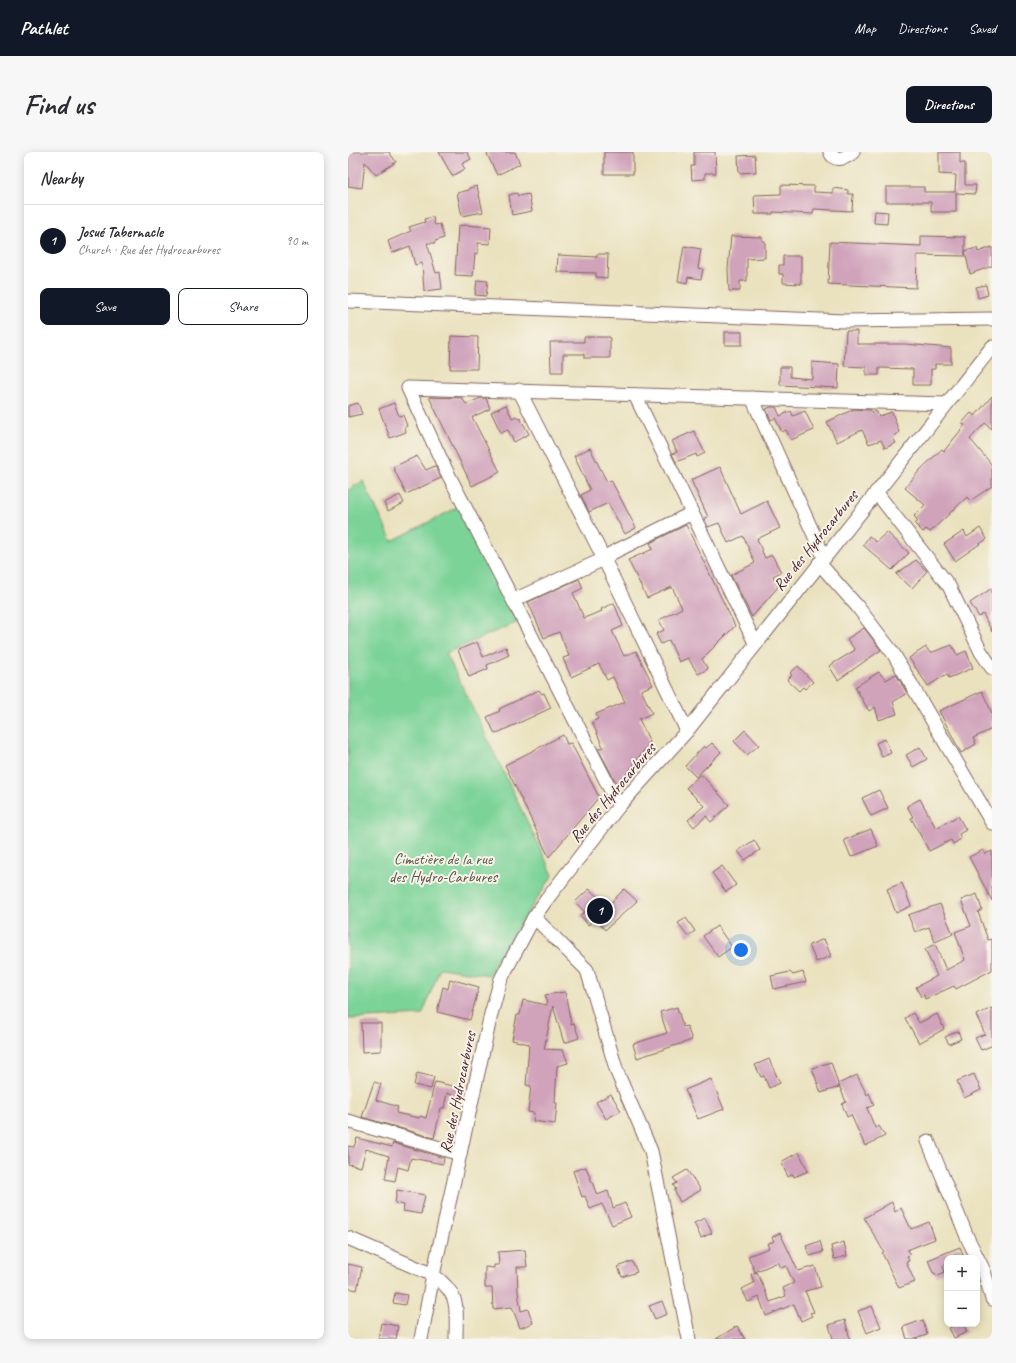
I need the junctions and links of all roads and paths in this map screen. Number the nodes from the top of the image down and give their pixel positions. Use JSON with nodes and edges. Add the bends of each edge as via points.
{"nodes":[{"id":1,"x":830,"y":152,"type":"edge"},
{"id":2,"x":852,"y":152,"type":"edge"},
{"id":3,"x":348,"y":294,"type":"edge"},
{"id":4,"x":348,"y":301,"type":"edge"},
{"id":5,"x":370,"y":301,"type":"junction"},
{"id":6,"x":992,"y":319,"type":"edge"},
{"id":7,"x":992,"y":347,"type":"edge"},
{"id":8,"x":519,"y":390,"type":"junction"},
{"id":9,"x":635,"y":395,"type":"junction"},
{"id":10,"x":752,"y":398,"type":"junction"},
{"id":11,"x":946,"y":404,"type":"junction"},
{"id":12,"x":876,"y":492,"type":"junction"},
{"id":13,"x":692,"y":513,"type":"junction"},
{"id":14,"x":604,"y":559,"type":"junction"},
{"id":15,"x":821,"y":560,"type":"junction"},
{"id":16,"x":514,"y":600,"type":"junction"},
{"id":17,"x":755,"y":643,"type":"junction"},
{"id":18,"x":992,"y":668,"type":"edge"},
{"id":19,"x":687,"y":731,"type":"junction"},
{"id":20,"x":618,"y":806,"type":"junction"},
{"id":21,"x":992,"y":822,"type":"edge"},
{"id":22,"x":534,"y":917,"type":"junction"},
{"id":23,"x":348,"y":1121,"type":"edge"},
{"id":24,"x":928,"y":1141,"type":"dead end"},
{"id":25,"x":460,"y":1154,"type":"junction"},
{"id":26,"x":348,"y":1238,"type":"edge"},
{"id":27,"x":433,"y":1275,"type":"junction"},
{"id":28,"x":992,"y":1299,"type":"edge"},
{"id":29,"x":422,"y":1339,"type":"edge"},
{"id":30,"x":456,"y":1339,"type":"edge"},
{"id":31,"x":689,"y":1339,"type":"edge"}],
"edges":[{"from":1,"to":2,"type":"street","via":[[831,155],[842,159]]},
{"from":3,"to":5,"type":"street"},
{"from":4,"to":5,"type":"street"},
{"from":5,"to":6,"type":"street","via":[[845,321]]},
{"from":7,"to":11,"type":"street","name":"Rue des Hydrocarbures"},
{"from":8,"to":9,"type":"street"},
{"from":8,"to":14,"type":"street"},
{"from":8,"to":16,"type":"street","via":[[408,388],[444,466]]},
{"from":9,"to":10,"type":"street"},
{"from":9,"to":13,"type":"street"},
{"from":10,"to":11,"type":"street"},
{"from":10,"to":15,"type":"street"},
{"from":11,"to":12,"type":"street","name":"Rue des Hydrocarbures"},
{"from":12,"to":15,"type":"street","name":"Rue des Hydrocarbures"},
{"from":12,"to":18,"type":"street","via":[[949,586],[981,652]]},
{"from":13,"to":14,"type":"street"},
{"from":13,"to":17,"type":"street"},
{"from":14,"to":16,"type":"street"},
{"from":14,"to":19,"type":"street"},
{"from":15,"to":17,"type":"street","name":"Rue des Hydrocarbures"},
{"from":15,"to":21,"type":"street","via":[[893,653]]},
{"from":16,"to":20,"type":"street"},
{"from":17,"to":19,"type":"street","name":"Rue des Hydrocarbures"},
{"from":19,"to":20,"type":"street","name":"Rue des Hydrocarbures"},
{"from":20,"to":22,"type":"street","name":"Rue des Hydrocarbures"},
{"from":22,"to":25,"type":"street","name":"Rue des Hydrocarbures","via":[[501,979]]},
{"from":22,"to":31,"type":"street","via":[[587,970],[617,1072],[651,1151]]},
{"from":23,"to":25,"type":"street"},
{"from":24,"to":28,"type":"street","via":[[968,1239],[984,1271]]},
{"from":25,"to":27,"type":"street","name":"Rue des Hydrocarbures"},
{"from":26,"to":27,"type":"street"},
{"from":27,"to":29,"type":"street","name":"Rue des Hydrocarbures"},
{"from":27,"to":30,"type":"street","via":[[453,1292]]}]}
